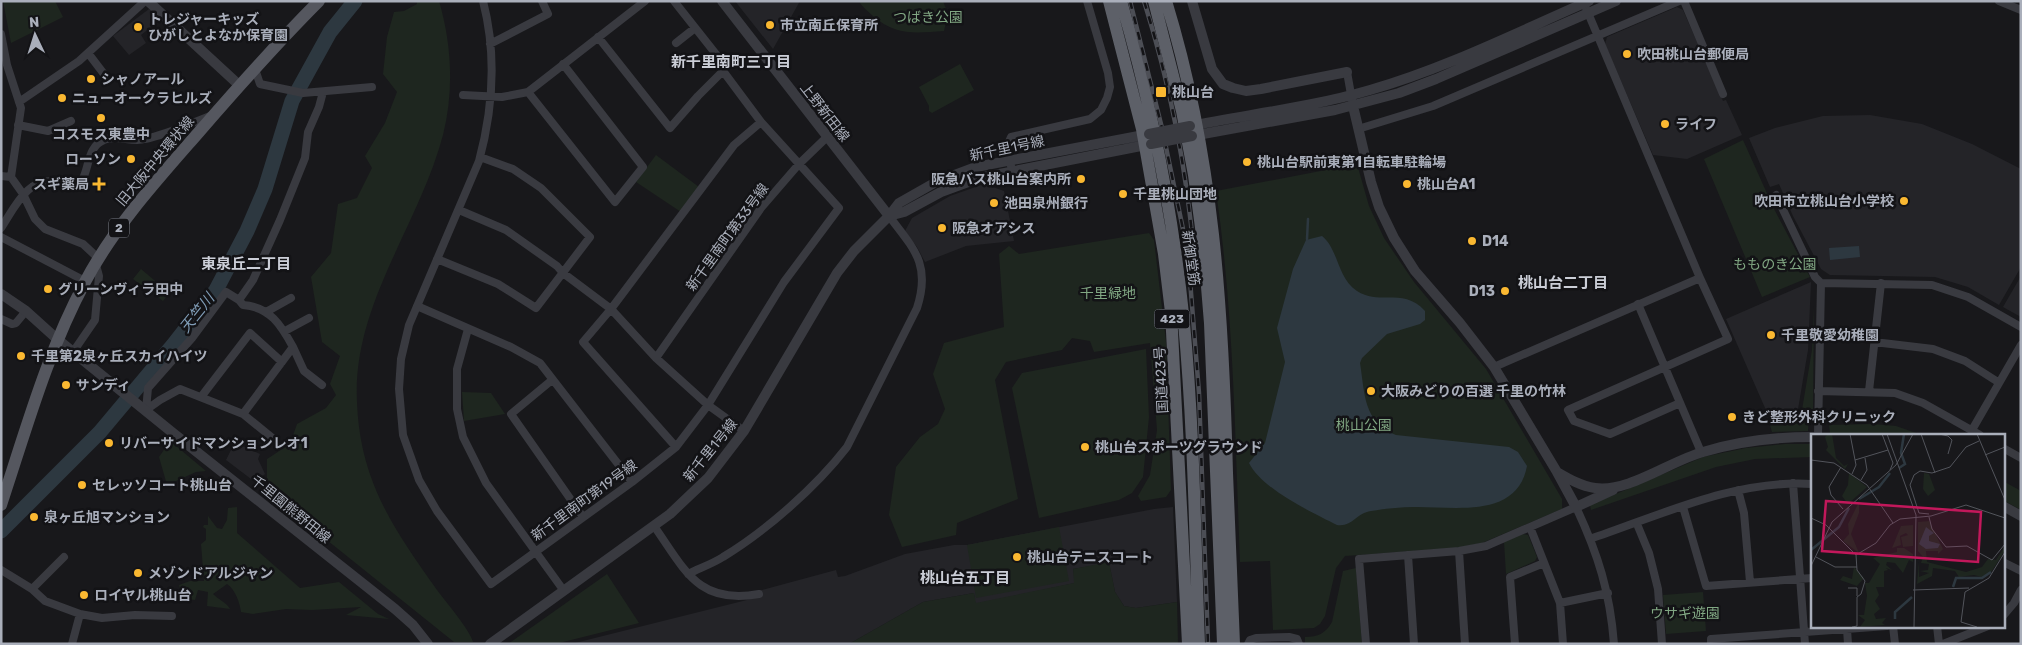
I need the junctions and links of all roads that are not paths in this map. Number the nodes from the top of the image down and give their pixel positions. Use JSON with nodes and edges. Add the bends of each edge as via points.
{"nodes":[{"id":1,"x":147,"y":1,"type":"edge"},
{"id":2,"x":319,"y":1,"type":"edge"},
{"id":3,"x":483,"y":1,"type":"edge"},
{"id":4,"x":542,"y":1,"type":"edge"},
{"id":5,"x":645,"y":1,"type":"edge"},
{"id":6,"x":674,"y":1,"type":"edge"},
{"id":7,"x":722,"y":1,"type":"edge"},
{"id":8,"x":1087,"y":1,"type":"edge"},
{"id":9,"x":1109,"y":1,"type":"edge"},
{"id":10,"x":1121,"y":1,"type":"edge"},
{"id":11,"x":1154,"y":1,"type":"edge"},
{"id":12,"x":1166,"y":1,"type":"edge"},
{"id":13,"x":1192,"y":1,"type":"edge"},
{"id":14,"x":1616,"y":1,"type":"edge"},
{"id":15,"x":1679,"y":1,"type":"edge"},
{"id":16,"x":1684,"y":1,"type":"edge"},
{"id":17,"x":1999,"y":1,"type":"edge"},
{"id":18,"x":1586,"y":5,"type":"edge"},
{"id":19,"x":2021,"y":10,"type":"edge"},
{"id":20,"x":696,"y":28,"type":"junction"},
{"id":21,"x":1,"y":35,"type":"edge"},
{"id":22,"x":1597,"y":36,"type":"junction"},
{"id":23,"x":598,"y":37,"type":"junction"},
{"id":24,"x":676,"y":43,"type":"dead end"},
{"id":25,"x":490,"y":44,"type":"junction"},
{"id":26,"x":88,"y":53,"type":"junction"},
{"id":27,"x":563,"y":64,"type":"junction"},
{"id":28,"x":255,"y":69,"type":"junction"},
{"id":29,"x":723,"y":71,"type":"junction"},
{"id":30,"x":1347,"y":72,"type":"joint"},
{"id":31,"x":106,"y":78,"type":"dead end"},
{"id":32,"x":239,"y":85,"type":"junction"},
{"id":33,"x":372,"y":87,"type":"dead end"},
{"id":34,"x":323,"y":92,"type":"junction"},
{"id":35,"x":528,"y":92,"type":"junction"},
{"id":36,"x":1723,"y":94,"type":"dead end"},
{"id":37,"x":463,"y":95,"type":"dead end"},
{"id":38,"x":491,"y":97,"type":"junction"},
{"id":39,"x":1352,"y":101,"type":"junction"},
{"id":40,"x":19,"y":102,"type":"junction"},
{"id":41,"x":214,"y":115,"type":"junction"},
{"id":42,"x":761,"y":122,"type":"junction"},
{"id":43,"x":18,"y":125,"type":"junction"},
{"id":44,"x":68,"y":125,"type":"dead end"},
{"id":45,"x":1194,"y":130,"type":"junction"},
{"id":46,"x":1358,"y":130,"type":"junction"},
{"id":47,"x":827,"y":137,"type":"junction"},
{"id":48,"x":1147,"y":140,"type":"junction"},
{"id":49,"x":480,"y":157,"type":"junction"},
{"id":50,"x":798,"y":164,"type":"junction"},
{"id":51,"x":1010,"y":165,"type":"junction"},
{"id":52,"x":1,"y":176,"type":"edge"},
{"id":53,"x":11,"y":177,"type":"junction"},
{"id":54,"x":23,"y":194,"type":"junction"},
{"id":55,"x":1776,"y":195,"type":"dead end"},
{"id":56,"x":459,"y":210,"type":"junction"},
{"id":57,"x":889,"y":216,"type":"junction"},
{"id":58,"x":1,"y":228,"type":"edge"},
{"id":59,"x":1,"y":237,"type":"edge"},
{"id":60,"x":438,"y":259,"type":"junction"},
{"id":61,"x":97,"y":262,"type":"junction"},
{"id":62,"x":563,"y":273,"type":"junction"},
{"id":63,"x":1700,"y":278,"type":"junction"},
{"id":64,"x":85,"y":281,"type":"junction"},
{"id":65,"x":1821,"y":283,"type":"junction"},
{"id":66,"x":1881,"y":283,"type":"junction"},
{"id":67,"x":1,"y":294,"type":"edge"},
{"id":68,"x":291,"y":298,"type":"dead end"},
{"id":69,"x":239,"y":300,"type":"junction"},
{"id":70,"x":1638,"y":304,"type":"junction"},
{"id":71,"x":417,"y":306,"type":"junction"},
{"id":72,"x":611,"y":309,"type":"junction"},
{"id":73,"x":26,"y":311,"type":"junction"},
{"id":74,"x":266,"y":312,"type":"junction"},
{"id":75,"x":309,"y":318,"type":"dead end"},
{"id":76,"x":1,"y":319,"type":"edge"},
{"id":77,"x":2021,"y":327,"type":"edge"},
{"id":78,"x":468,"y":329,"type":"junction"},
{"id":79,"x":285,"y":331,"type":"junction"},
{"id":80,"x":57,"y":339,"type":"junction"},
{"id":81,"x":1874,"y":342,"type":"junction"},
{"id":82,"x":2021,"y":344,"type":"edge"},
{"id":83,"x":293,"y":348,"type":"junction"},
{"id":84,"x":73,"y":352,"type":"junction"},
{"id":85,"x":656,"y":358,"type":"junction"},
{"id":86,"x":282,"y":362,"type":"junction"},
{"id":87,"x":1494,"y":366,"type":"junction"},
{"id":88,"x":1665,"y":367,"type":"junction"},
{"id":89,"x":552,"y":380,"type":"junction"},
{"id":90,"x":1998,"y":382,"type":"junction"},
{"id":91,"x":322,"y":385,"type":"dead end"},
{"id":92,"x":1818,"y":391,"type":"junction"},
{"id":93,"x":1868,"y":391,"type":"junction"},
{"id":94,"x":201,"y":397,"type":"junction"},
{"id":95,"x":1680,"y":403,"type":"junction"},
{"id":96,"x":708,"y":405,"type":"junction"},
{"id":97,"x":146,"y":410,"type":"junction"},
{"id":98,"x":243,"y":414,"type":"junction"},
{"id":99,"x":1972,"y":430,"type":"junction"},
{"id":100,"x":744,"y":432,"type":"junction"},
{"id":101,"x":1818,"y":434,"type":"edge"},
{"id":102,"x":1978,"y":434,"type":"edge"},
{"id":103,"x":1811,"y":437,"type":"edge"},
{"id":104,"x":276,"y":440,"type":"dead end"},
{"id":105,"x":676,"y":447,"type":"junction"},
{"id":106,"x":2004,"y":449,"type":"edge"},
{"id":107,"x":1701,"y":452,"type":"junction"},
{"id":108,"x":2021,"y":458,"type":"edge"},
{"id":109,"x":1557,"y":472,"type":"junction"},
{"id":110,"x":632,"y":482,"type":"junction"},
{"id":111,"x":1793,"y":483,"type":"junction"},
{"id":112,"x":1811,"y":484,"type":"edge"},
{"id":113,"x":1616,"y":488,"type":"junction"},
{"id":114,"x":1738,"y":490,"type":"junction"},
{"id":115,"x":1,"y":505,"type":"edge"},
{"id":116,"x":1576,"y":507,"type":"junction"},
{"id":117,"x":2004,"y":507,"type":"edge"},
{"id":118,"x":1683,"y":508,"type":"junction"},
{"id":119,"x":2021,"y":516,"type":"edge"},
{"id":120,"x":583,"y":517,"type":"junction"},
{"id":121,"x":1636,"y":524,"type":"junction"},
{"id":122,"x":654,"y":526,"type":"junction"},
{"id":123,"x":1530,"y":527,"type":"junction"},
{"id":124,"x":1590,"y":539,"type":"junction"},
{"id":125,"x":537,"y":551,"type":"junction"},
{"id":126,"x":1459,"y":551,"type":"junction"},
{"id":127,"x":1408,"y":555,"type":"junction"},
{"id":128,"x":64,"y":557,"type":"dead end"},
{"id":129,"x":2004,"y":562,"type":"edge"},
{"id":130,"x":1544,"y":563,"type":"junction"},
{"id":131,"x":1231,"y":569,"type":"junction"},
{"id":132,"x":1,"y":570,"type":"edge"},
{"id":133,"x":2021,"y":571,"type":"edge"},
{"id":134,"x":1185,"y":572,"type":"junction"},
{"id":135,"x":688,"y":574,"type":"junction"},
{"id":136,"x":1811,"y":578,"type":"edge"},
{"id":137,"x":1800,"y":579,"type":"junction"},
{"id":138,"x":1750,"y":582,"type":"junction"},
{"id":139,"x":32,"y":589,"type":"junction"},
{"id":140,"x":2021,"y":590,"type":"edge"},
{"id":141,"x":564,"y":591,"type":"junction"},
{"id":142,"x":758,"y":594,"type":"dead end"},
{"id":143,"x":1608,"y":594,"type":"junction"},
{"id":144,"x":1560,"y":603,"type":"junction"},
{"id":145,"x":80,"y":614,"type":"junction"},
{"id":146,"x":2004,"y":615,"type":"edge"},
{"id":147,"x":172,"y":616,"type":"dead end"},
{"id":148,"x":1860,"y":628,"type":"edge"},
{"id":149,"x":1894,"y":628,"type":"edge"},
{"id":150,"x":1937,"y":628,"type":"edge"},
{"id":151,"x":1983,"y":628,"type":"edge"},
{"id":152,"x":1847,"y":629,"type":"junction"},
{"id":153,"x":1804,"y":631,"type":"junction"},
{"id":154,"x":1754,"y":640,"type":"edge"},
{"id":155,"x":72,"y":644,"type":"edge"},
{"id":156,"x":428,"y":644,"type":"edge"},
{"id":157,"x":490,"y":644,"type":"edge"},
{"id":158,"x":1188,"y":644,"type":"edge"},
{"id":159,"x":1198,"y":644,"type":"edge"},
{"id":160,"x":1224,"y":644,"type":"edge"},
{"id":161,"x":1234,"y":644,"type":"edge"},
{"id":162,"x":1248,"y":644,"type":"edge"},
{"id":163,"x":1299,"y":644,"type":"edge"},
{"id":164,"x":1366,"y":644,"type":"edge"},
{"id":165,"x":1414,"y":644,"type":"edge"},
{"id":166,"x":1465,"y":644,"type":"edge"},
{"id":167,"x":1515,"y":644,"type":"edge"},
{"id":168,"x":1563,"y":644,"type":"edge"},
{"id":169,"x":1614,"y":644,"type":"edge"},
{"id":170,"x":1662,"y":644,"type":"edge"},
{"id":171,"x":1711,"y":644,"type":"edge"},
{"id":172,"x":1805,"y":644,"type":"edge"},
{"id":173,"x":1848,"y":644,"type":"edge"},
{"id":174,"x":1895,"y":644,"type":"edge"},
{"id":175,"x":1939,"y":644,"type":"edge"},
{"id":176,"x":1943,"y":644,"type":"edge"}],
"edges":[{"from":1,"to":26,"type":"street"},
{"from":1,"to":32,"type":"street"},
{"from":2,"to":28,"type":"main road","name":"旧大阪中央環状線","number":"2"},
{"from":3,"to":25,"type":"street","name":"新千里南町第19号線"},
{"from":4,"to":25,"type":"street","via":[[548,14]]},
{"from":5,"to":23,"type":"street"},
{"from":6,"to":20,"type":"street","name":"新千里南町第19号線"},
{"from":7,"to":47,"type":"street","name":"上野新田線"},
{"from":8,"to":51,"type":"street","via":[[1108,73],[1110,87],[1107,98],[1101,110],[1090,120],[1011,138],[1007,146]]},
{"from":9,"to":48,"type":"highway","name":"国道423号","number":"423"},
{"from":10,"to":159,"type":"highway","name":"新御堂筋","number":"423","via":[[1146,95],[1176,256],[1189,386]]},
{"from":11,"to":160,"type":"highway","name":"新御堂筋","number":"423","via":[[1182,111],[1204,250]]},
{"from":12,"to":45,"type":"highway","via":[[1182,60]]},
{"from":13,"to":30,"type":"street","via":[[1212,69],[1224,84],[1246,91]]},
{"from":14,"to":18,"type":"street","name":"新千里1号線"},
{"from":15,"to":22,"type":"street"},
{"from":16,"to":36,"type":"street"},
{"from":17,"to":19,"type":"street"},
{"from":18,"to":22,"type":"street"},
{"from":18,"to":39,"type":"street","name":"新千里1号線"},
{"from":20,"to":24,"type":"street"},
{"from":20,"to":29,"type":"street","name":"新千里南町第19号線","via":[[722,63]]},
{"from":21,"to":40,"type":"street"},
{"from":22,"to":46,"type":"street","via":[[1433,106]]},
{"from":22,"to":63,"type":"street"},
{"from":23,"to":27,"type":"street"},
{"from":23,"to":29,"type":"street","via":[[670,128]]},
{"from":25,"to":38,"type":"street","name":"新千里南町第19号線"},
{"from":26,"to":31,"type":"street"},
{"from":26,"to":40,"type":"street"},
{"from":27,"to":35,"type":"street"},
{"from":27,"to":35,"type":"street","via":[[643,167],[615,202]]},
{"from":28,"to":32,"type":"main road","name":"旧大阪中央環状線","number":"2"},
{"from":28,"to":34,"type":"street","via":[[260,84],[303,93]]},
{"from":29,"to":42,"type":"street","name":"新千里南町第19号線"},
{"from":30,"to":39,"type":"street"},
{"from":32,"to":41,"type":"main road","name":"旧大阪中央環状線","number":"2"},
{"from":33,"to":34,"type":"street"},
{"from":34,"to":69,"type":"street","via":[[308,132],[305,158],[280,220]]},
{"from":35,"to":38,"type":"street"},
{"from":37,"to":38,"type":"street"},
{"from":38,"to":49,"type":"street","name":"新千里南町第19号線"},
{"from":39,"to":45,"type":"street","name":"新千里1号線"},
{"from":39,"to":46,"type":"street"},
{"from":40,"to":43,"type":"street"},
{"from":41,"to":54,"type":"street","via":[[144,140],[104,139],[91,150],[78,184],[46,181],[35,184]]},
{"from":41,"to":61,"type":"main road","name":"旧大阪中央環状線","number":"2","via":[[146,193]]},
{"from":42,"to":50,"type":"street","name":"新千里南町第19号線"},
{"from":42,"to":72,"type":"street","via":[[734,145]]},
{"from":43,"to":44,"type":"street","via":[[48,131]]},
{"from":43,"to":53,"type":"street"},
{"from":45,"to":48,"type":"street","name":"新千里1号線","bridge":true},
{"from":45,"to":131,"type":"highway","via":[[1210,204],[1219,284]]},
{"from":46,"to":87,"type":"street","via":[[1379,207],[1394,238],[1415,271]]},
{"from":47,"to":50,"type":"street","name":"新千里南町第33号線"},
{"from":47,"to":57,"type":"street","name":"上野新田線"},
{"from":48,"to":51,"type":"street","name":"新千里1号線"},
{"from":48,"to":134,"type":"highway","name":"国道423号","number":"423","via":[[1171,312]]},
{"from":49,"to":56,"type":"street","name":"新千里南町第19号線"},
{"from":49,"to":62,"type":"street","via":[[513,170],[540,188],[590,237]]},
{"from":50,"to":85,"type":"street","name":"新千里南町第33号線","via":[[761,208]]},
{"from":50,"to":96,"type":"street","name":"新千里南町第19号線","via":[[839,208],[784,282]]},
{"from":51,"to":57,"type":"street","name":"新千里1号線"},
{"from":52,"to":53,"type":"street"},
{"from":53,"to":54,"type":"street"},
{"from":54,"to":58,"type":"street"},
{"from":54,"to":61,"type":"street","via":[[35,219],[45,229],[83,244]]},
{"from":55,"to":65,"type":"street","via":[[1815,277]]},
{"from":56,"to":60,"type":"street","name":"新千里南町第19号線"},
{"from":56,"to":62,"type":"street","via":[[506,230]]},
{"from":57,"to":100,"type":"street","name":"新千里1号線","via":[[837,273]]},
{"from":57,"to":135,"type":"street","via":[[918,258],[922,292],[847,447],[832,467],[748,541]]},
{"from":59,"to":64,"type":"street"},
{"from":60,"to":62,"type":"street","via":[[498,284],[536,308]]},
{"from":60,"to":71,"type":"street","name":"新千里南町第19号線"},
{"from":61,"to":64,"type":"main road","name":"旧大阪中央環状線","number":"2"},
{"from":61,"to":84,"type":"street","via":[[95,320]]},
{"from":62,"to":72,"type":"street"},
{"from":63,"to":70,"type":"street"},
{"from":63,"to":88,"type":"street","via":[[1728,339]]},
{"from":64,"to":80,"type":"main road","name":"旧大阪中央環状線","number":"2"},
{"from":65,"to":66,"type":"street"},
{"from":65,"to":92,"type":"street"},
{"from":66,"to":77,"type":"street","via":[[1932,285],[1968,297]]},
{"from":66,"to":81,"type":"street"},
{"from":67,"to":73,"type":"street"},
{"from":68,"to":74,"type":"street"},
{"from":69,"to":74,"type":"street","via":[[243,305],[256,306]]},
{"from":69,"to":97,"type":"street","via":[[226,292],[192,338],[148,388]]},
{"from":70,"to":87,"type":"street"},
{"from":70,"to":88,"type":"street"},
{"from":71,"to":78,"type":"street"},
{"from":71,"to":125,"type":"street","name":"新千里南町第19号線","via":[[405,339],[399,389],[403,435],[419,480],[437,511],[491,584]]},
{"from":72,"to":85,"type":"street"},
{"from":72,"to":105,"type":"street","via":[[583,342]]},
{"from":73,"to":76,"type":"street","via":[[12,324]]},
{"from":73,"to":80,"type":"street"},
{"from":74,"to":79,"type":"street"},
{"from":75,"to":79,"type":"street"},
{"from":78,"to":89,"type":"street","via":[[540,363]]},
{"from":78,"to":125,"type":"street","via":[[456,369],[457,409],[464,437],[486,483]]},
{"from":79,"to":83,"type":"street"},
{"from":80,"to":84,"type":"street"},
{"from":80,"to":115,"type":"main road","name":"旧大阪中央環状線","number":"2"},
{"from":81,"to":90,"type":"street","via":[[1933,349],[1965,361]]},
{"from":81,"to":93,"type":"street"},
{"from":82,"to":90,"type":"street"},
{"from":83,"to":86,"type":"street"},
{"from":83,"to":91,"type":"street","via":[[304,371]]},
{"from":84,"to":97,"type":"street","name":"千里園熊野田線"},
{"from":85,"to":96,"type":"street"},
{"from":86,"to":94,"type":"street","via":[[250,333]]},
{"from":86,"to":98,"type":"street"},
{"from":87,"to":109,"type":"street"},
{"from":88,"to":95,"type":"street"},
{"from":88,"to":95,"type":"street","via":[[1568,410],[1574,421],[1610,434]]},
{"from":89,"to":110,"type":"street"},
{"from":89,"to":120,"type":"street","via":[[511,414]]},
{"from":90,"to":99,"type":"street"},
{"from":92,"to":93,"type":"street"},
{"from":92,"to":101,"type":"street"},
{"from":93,"to":99,"type":"street","via":[[1895,393],[1923,403]]},
{"from":94,"to":97,"type":"street","via":[[180,389]]},
{"from":94,"to":98,"type":"street"},
{"from":95,"to":107,"type":"street"},
{"from":96,"to":100,"type":"street"},
{"from":96,"to":105,"type":"street","name":"新千里南町第19号線"},
{"from":97,"to":156,"type":"street","name":"千里園熊野田線","via":[[395,609]]},
{"from":98,"to":104,"type":"street"},
{"from":99,"to":102,"type":"street"},
{"from":100,"to":122,"type":"street","name":"新千里1号線","via":[[708,478]]},
{"from":103,"to":107,"type":"street","via":[[1745,441]]},
{"from":105,"to":110,"type":"street","name":"新千里南町第19号線"},
{"from":106,"to":108,"type":"street"},
{"from":107,"to":113,"type":"street"},
{"from":109,"to":113,"type":"street","via":[[1574,482],[1595,488]]},
{"from":109,"to":116,"type":"street"},
{"from":110,"to":120,"type":"street","name":"新千里南町第19号線"},
{"from":111,"to":112,"type":"street"},
{"from":111,"to":114,"type":"street"},
{"from":111,"to":137,"type":"street"},
{"from":113,"to":116,"type":"street"},
{"from":114,"to":118,"type":"street"},
{"from":114,"to":138,"type":"street","via":[[1744,513]]},
{"from":116,"to":123,"type":"street"},
{"from":116,"to":124,"type":"street"},
{"from":117,"to":119,"type":"street"},
{"from":118,"to":121,"type":"street"},
{"from":118,"to":138,"type":"street","via":[[1706,586]]},
{"from":120,"to":125,"type":"street","name":"新千里南町第19号線"},
{"from":121,"to":124,"type":"street"},
{"from":121,"to":170,"type":"street","via":[[1649,553],[1658,589]]},
{"from":122,"to":135,"type":"street"},
{"from":122,"to":141,"type":"street","name":"新千里1号線"},
{"from":123,"to":126,"type":"street","via":[[1486,546]]},
{"from":123,"to":130,"type":"street"},
{"from":124,"to":143,"type":"street"},
{"from":125,"to":141,"type":"street"},
{"from":126,"to":127,"type":"street"},
{"from":126,"to":166,"type":"street"},
{"from":127,"to":164,"type":"street","via":[[1359,559]]},
{"from":127,"to":165,"type":"street"},
{"from":128,"to":139,"type":"street"},
{"from":129,"to":133,"type":"street"},
{"from":130,"to":144,"type":"street"},
{"from":130,"to":167,"type":"street","via":[[1510,577]]},
{"from":131,"to":160,"type":"highway"},
{"from":131,"to":161,"type":"highway"},
{"from":132,"to":139,"type":"street"},
{"from":134,"to":158,"type":"highway","name":"国道423号","number":"423"},
{"from":134,"to":159,"type":"highway"},
{"from":135,"to":142,"type":"street","via":[[703,588],[720,595]]},
{"from":136,"to":137,"type":"street"},
{"from":137,"to":138,"type":"street"},
{"from":137,"to":153,"type":"street"},
{"from":139,"to":145,"type":"street","via":[[45,601]]},
{"from":140,"to":146,"type":"street"},
{"from":141,"to":157,"type":"street","name":"新千里1号線"},
{"from":143,"to":144,"type":"street"},
{"from":143,"to":169,"type":"street"},
{"from":144,"to":168,"type":"street"},
{"from":145,"to":147,"type":"street","via":[[102,618],[134,614]]},
{"from":145,"to":155,"type":"street"},
{"from":148,"to":152,"type":"street"},
{"from":149,"to":174,"type":"street"},
{"from":150,"to":175,"type":"street"},
{"from":151,"to":176,"type":"street"},
{"from":152,"to":153,"type":"street"},
{"from":152,"to":173,"type":"street"},
{"from":153,"to":154,"type":"street"},
{"from":153,"to":172,"type":"street"},
{"from":154,"to":171,"type":"street","via":[[1711,639]]},
{"from":162,"to":163,"type":"street","via":[[1256,638],[1289,637]]}]}
